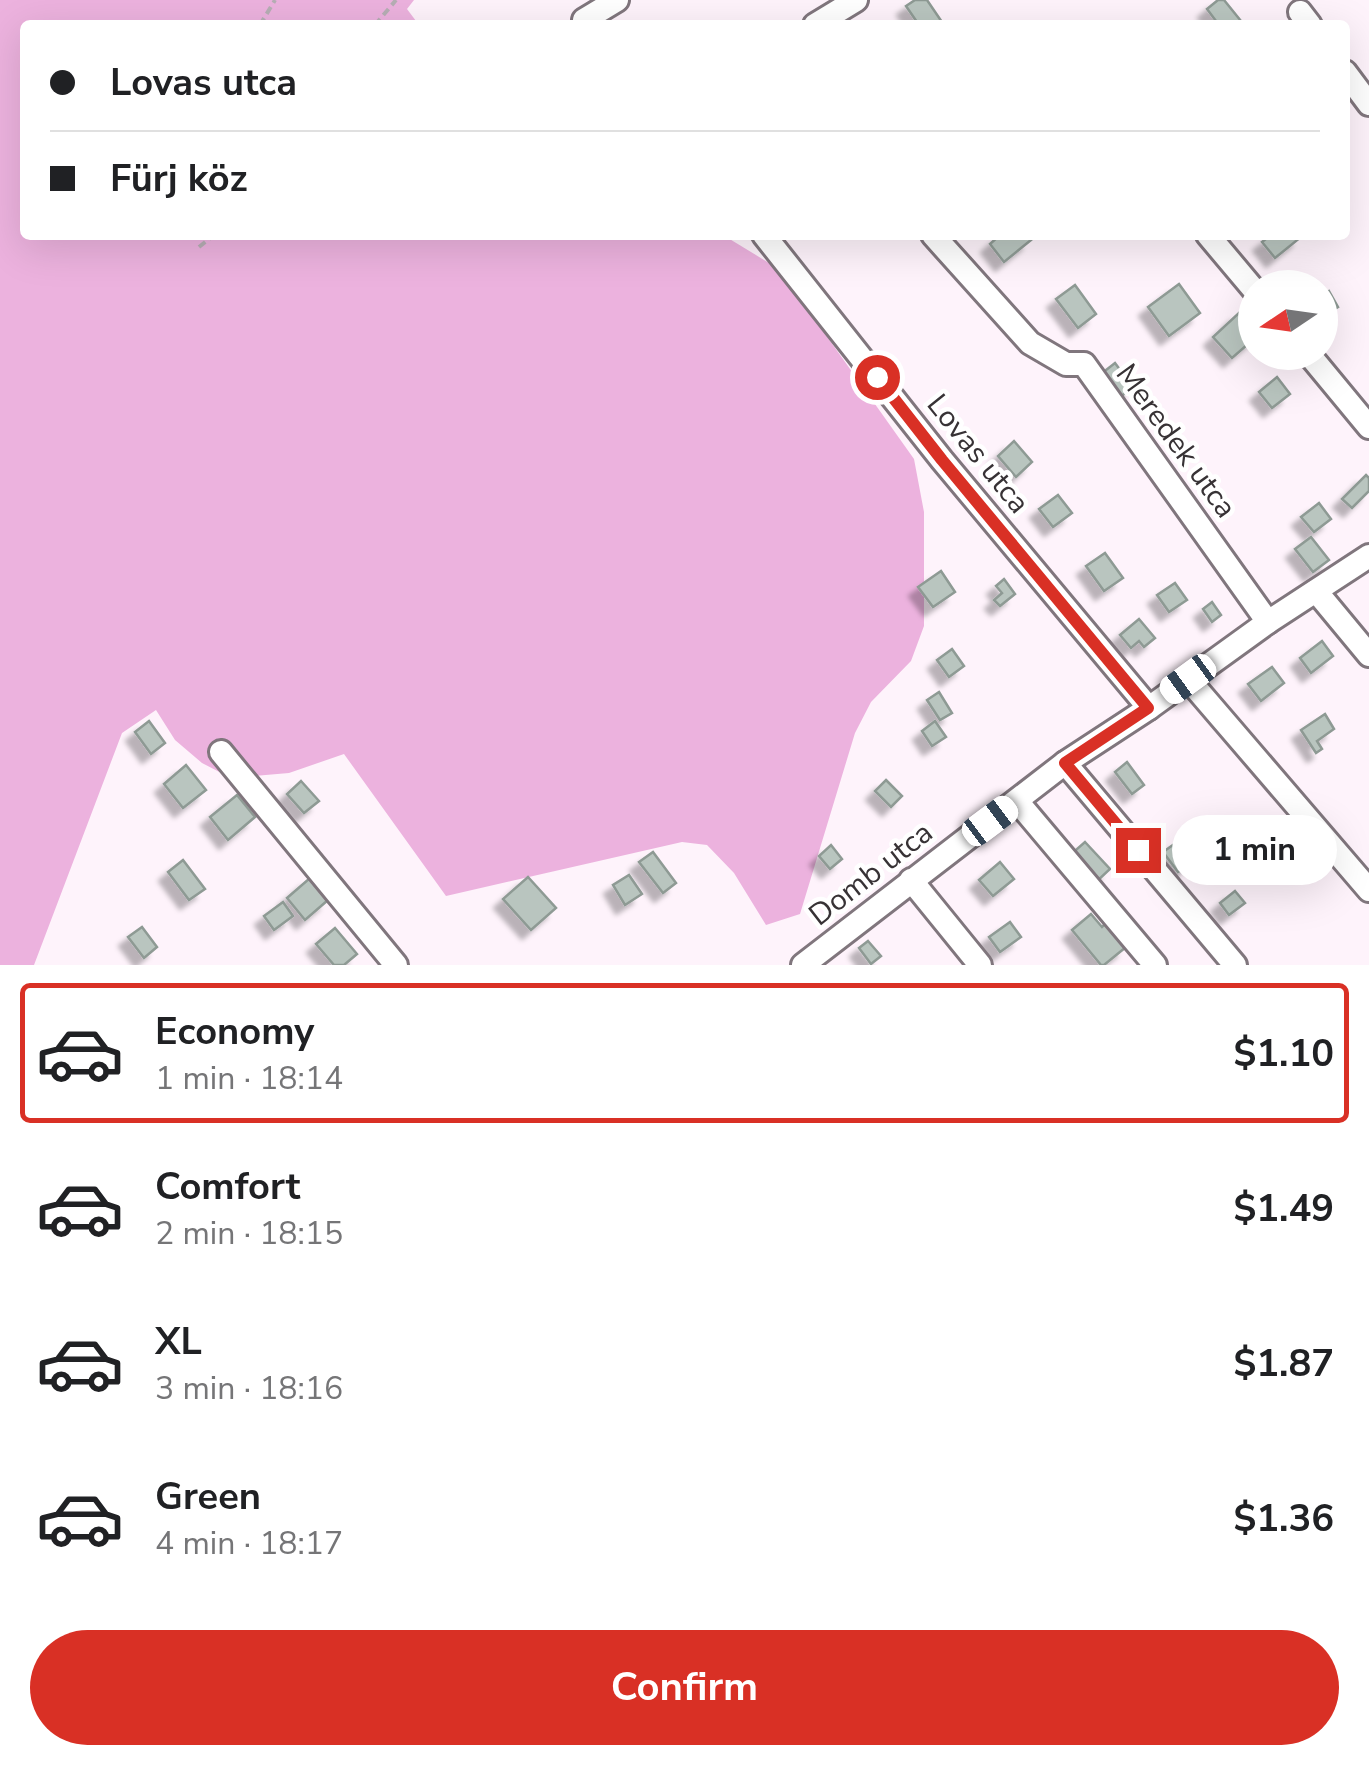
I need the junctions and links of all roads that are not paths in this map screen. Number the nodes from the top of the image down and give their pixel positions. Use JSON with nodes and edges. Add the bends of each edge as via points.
{"nodes":[{"id":1,"x":617,"y":0,"type":"edge"},
{"id":2,"x":856,"y":0,"type":"edge"},
{"id":3,"x":584,"y":20,"type":"dead end"},
{"id":4,"x":823,"y":20,"type":"edge"},
{"id":5,"x":1350,"y":79,"type":"edge"},
{"id":6,"x":1369,"y":104,"type":"edge"},
{"id":7,"x":768,"y":240,"type":"edge"},
{"id":8,"x":937,"y":240,"type":"edge"},
{"id":9,"x":1212,"y":240,"type":"edge"},
{"id":10,"x":1238,"y":271,"type":"edge"},
{"id":11,"x":1322,"y":370,"type":"edge"},
{"id":12,"x":1369,"y":426,"type":"edge"},
{"id":13,"x":1369,"y":556,"type":"edge"},
{"id":14,"x":1316,"y":591,"type":"junction"},
{"id":15,"x":1268,"y":622,"type":"junction"},
{"id":16,"x":1369,"y":655,"type":"edge"},
{"id":17,"x":1188,"y":679,"type":"junction"},
{"id":18,"x":1148,"y":708,"type":"junction"},
{"id":19,"x":221,"y":752,"type":"dead end"},
{"id":20,"x":1065,"y":763,"type":"junction"},
{"id":21,"x":1016,"y":801,"type":"junction"},
{"id":22,"x":911,"y":880,"type":"junction"},
{"id":23,"x":1369,"y":890,"type":"edge"},
{"id":24,"x":396,"y":965,"type":"edge"},
{"id":25,"x":802,"y":965,"type":"edge"},
{"id":26,"x":980,"y":965,"type":"edge"},
{"id":27,"x":1155,"y":965,"type":"edge"},
{"id":28,"x":1235,"y":965,"type":"edge"}],
"edges":[{"from":1,"to":3,"type":"street"},
{"from":2,"to":4,"type":"street"},
{"from":5,"to":6,"type":"street"},
{"from":7,"to":18,"type":"street","name":"Lovas utca"},
{"from":8,"to":15,"type":"street","name":"Meredek utca","via":[[1030,343],[1066,364],[1084,364]]},
{"from":9,"to":10,"type":"street"},
{"from":11,"to":12,"type":"street"},
{"from":13,"to":14,"type":"street","name":"Domb utca"},
{"from":14,"to":15,"type":"street","name":"Domb utca"},
{"from":14,"to":16,"type":"street"},
{"from":15,"to":17,"type":"street","name":"Domb utca"},
{"from":17,"to":18,"type":"street","name":"Domb utca"},
{"from":17,"to":23,"type":"street"},
{"from":18,"to":20,"type":"street","name":"Domb utca"},
{"from":19,"to":24,"type":"street"},
{"from":20,"to":21,"type":"street","name":"Domb utca"},
{"from":20,"to":28,"type":"street"},
{"from":21,"to":22,"type":"street","name":"Domb utca"},
{"from":21,"to":27,"type":"street"},
{"from":22,"to":25,"type":"street","name":"Domb utca"},
{"from":22,"to":26,"type":"street"}]}
